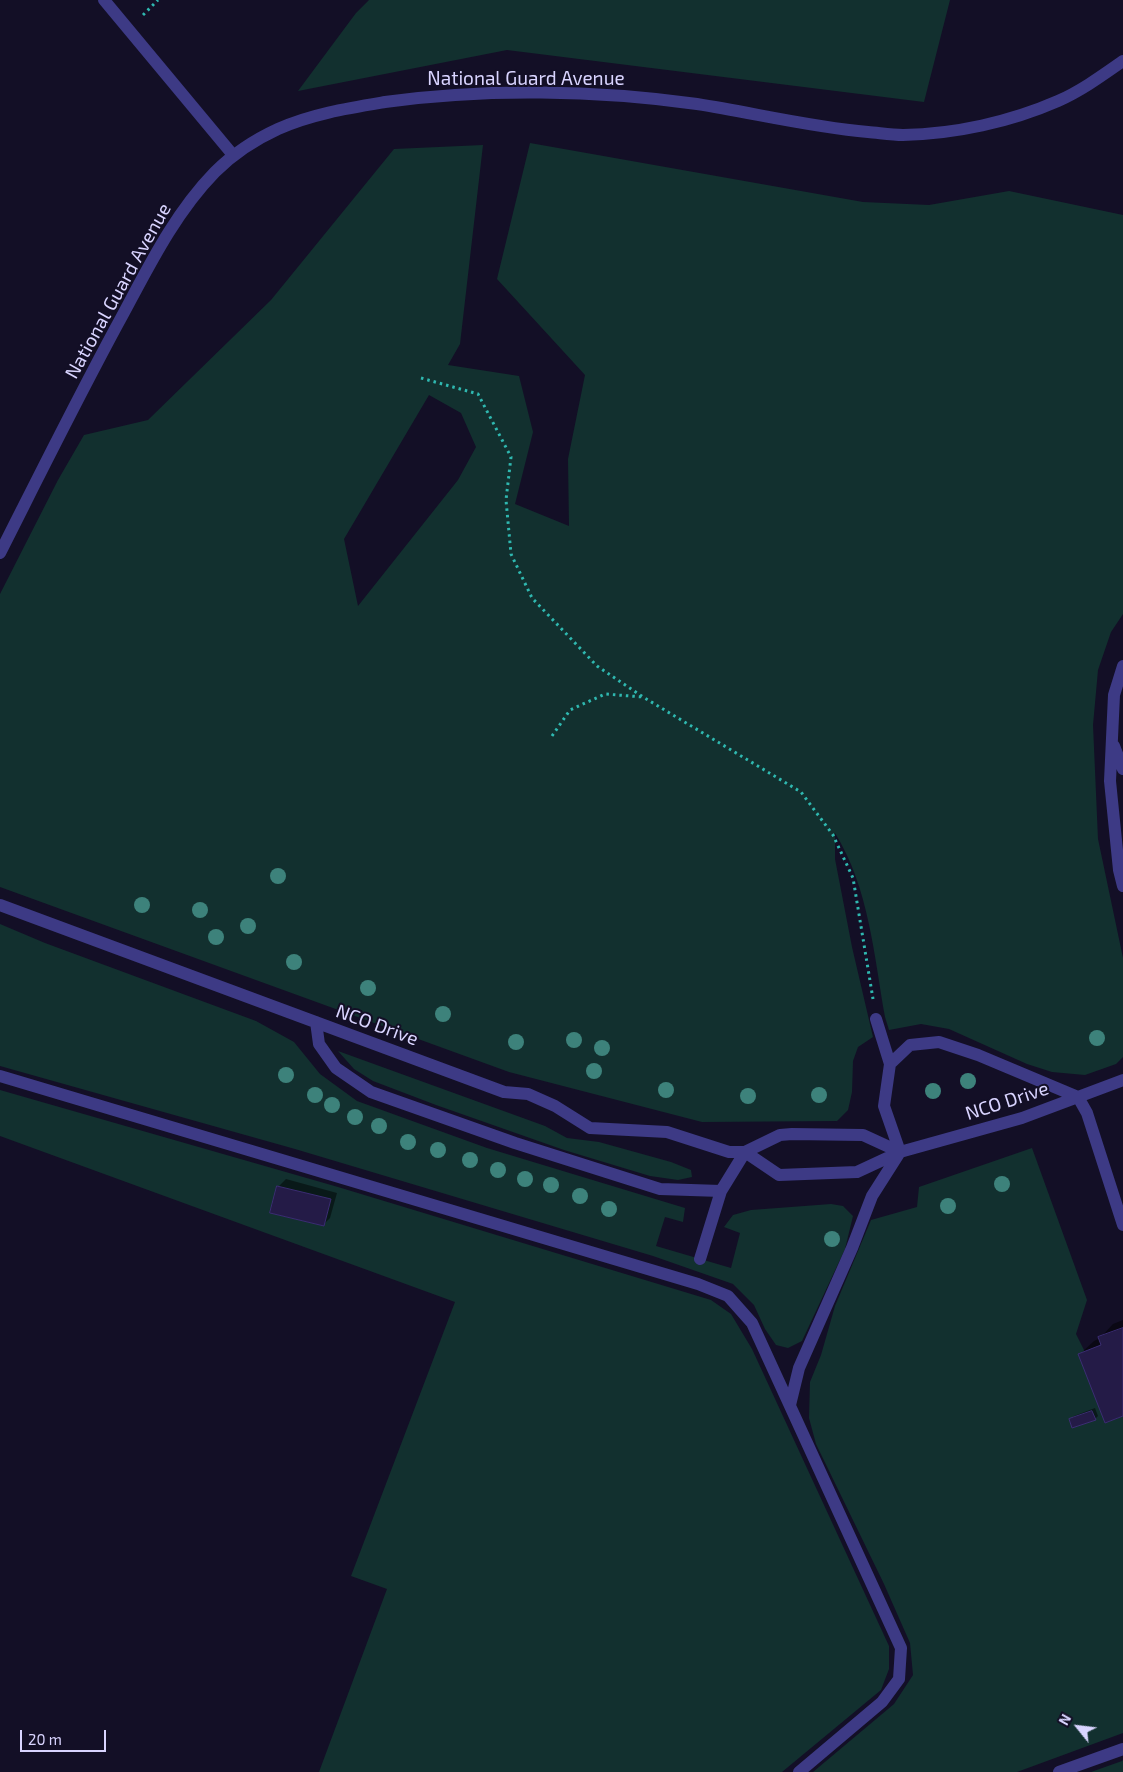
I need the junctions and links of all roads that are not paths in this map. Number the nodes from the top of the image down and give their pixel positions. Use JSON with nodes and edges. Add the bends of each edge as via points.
{"nodes":[{"id":1,"x":104,"y":0,"type":"edge"},
{"id":2,"x":1123,"y":60,"type":"edge"},
{"id":3,"x":233,"y":156,"type":"junction"},
{"id":4,"x":0,"y":553,"type":"edge"},
{"id":5,"x":1123,"y":666,"type":"edge"},
{"id":6,"x":1112,"y":740,"type":"junction"},
{"id":7,"x":1123,"y":769,"type":"edge"},
{"id":8,"x":1123,"y":886,"type":"edge"},
{"id":9,"x":0,"y":906,"type":"edge"},
{"id":10,"x":876,"y":1019,"type":"road end"},
{"id":11,"x":316,"y":1022,"type":"junction"},
{"id":12,"x":890,"y":1064,"type":"junction"},
{"id":13,"x":0,"y":1076,"type":"edge"},
{"id":14,"x":1123,"y":1080,"type":"edge"},
{"id":15,"x":1078,"y":1096,"type":"junction"},
{"id":16,"x":745,"y":1152,"type":"junction"},
{"id":17,"x":900,"y":1152,"type":"junction"},
{"id":18,"x":1117,"y":1186,"type":"edge"},
{"id":19,"x":720,"y":1191,"type":"junction"},
{"id":20,"x":1123,"y":1225,"type":"edge"},
{"id":21,"x":700,"y":1259,"type":"dead end"},
{"id":22,"x":790,"y":1405,"type":"junction"},
{"id":23,"x":1123,"y":1749,"type":"edge"},
{"id":24,"x":799,"y":1772,"type":"edge"},
{"id":25,"x":1059,"y":1772,"type":"edge"}],
"edges":[{"from":1,"to":3,"type":"street"},
{"from":2,"to":3,"type":"street","name":"National Guard Avenue","via":[[1097,79],[1053,103],[983,125],[939,132],[902,135],[834,129],[696,104],[622,96],[479,94],[432,96],[339,110],[281,128]]},
{"from":3,"to":4,"type":"street","name":"National Guard Avenue","via":[[192,198],[150,264]]},
{"from":5,"to":6,"type":"street","via":[[1114,695]]},
{"from":6,"to":7,"type":"street"},
{"from":6,"to":8,"type":"street","via":[[1110,781]]},
{"from":9,"to":11,"type":"street","name":"NCO Drive"},
{"from":10,"to":12,"type":"street"},
{"from":11,"to":16,"type":"street","name":"NCO Drive","via":[[504,1092],[528,1094],[590,1128],[667,1132],[729,1152]]},
{"from":11,"to":19,"type":"street","via":[[319,1044],[336,1068],[371,1092],[515,1143],[660,1189]]},
{"from":12,"to":15,"type":"street","via":[[910,1045],[939,1042]]},
{"from":12,"to":17,"type":"street","via":[[884,1106]]},
{"from":13,"to":22,"type":"street","via":[[698,1284],[728,1296],[752,1323]]},
{"from":14,"to":15,"type":"street","name":"NCO Drive"},
{"from":15,"to":17,"type":"street","name":"NCO Drive","via":[[1022,1118]]},
{"from":15,"to":18,"type":"street"},
{"from":16,"to":17,"type":"street","via":[[780,1135],[792,1134],[863,1135]]},
{"from":16,"to":17,"type":"street","name":"NCO Drive","via":[[779,1175],[857,1172]]},
{"from":16,"to":19,"type":"street"},
{"from":17,"to":22,"type":"street","via":[[872,1196],[799,1368]]},
{"from":18,"to":20,"type":"street"},
{"from":19,"to":21,"type":"street"},
{"from":22,"to":24,"type":"street","via":[[901,1648],[899,1679],[882,1702]]},
{"from":23,"to":25,"type":"street"}]}
